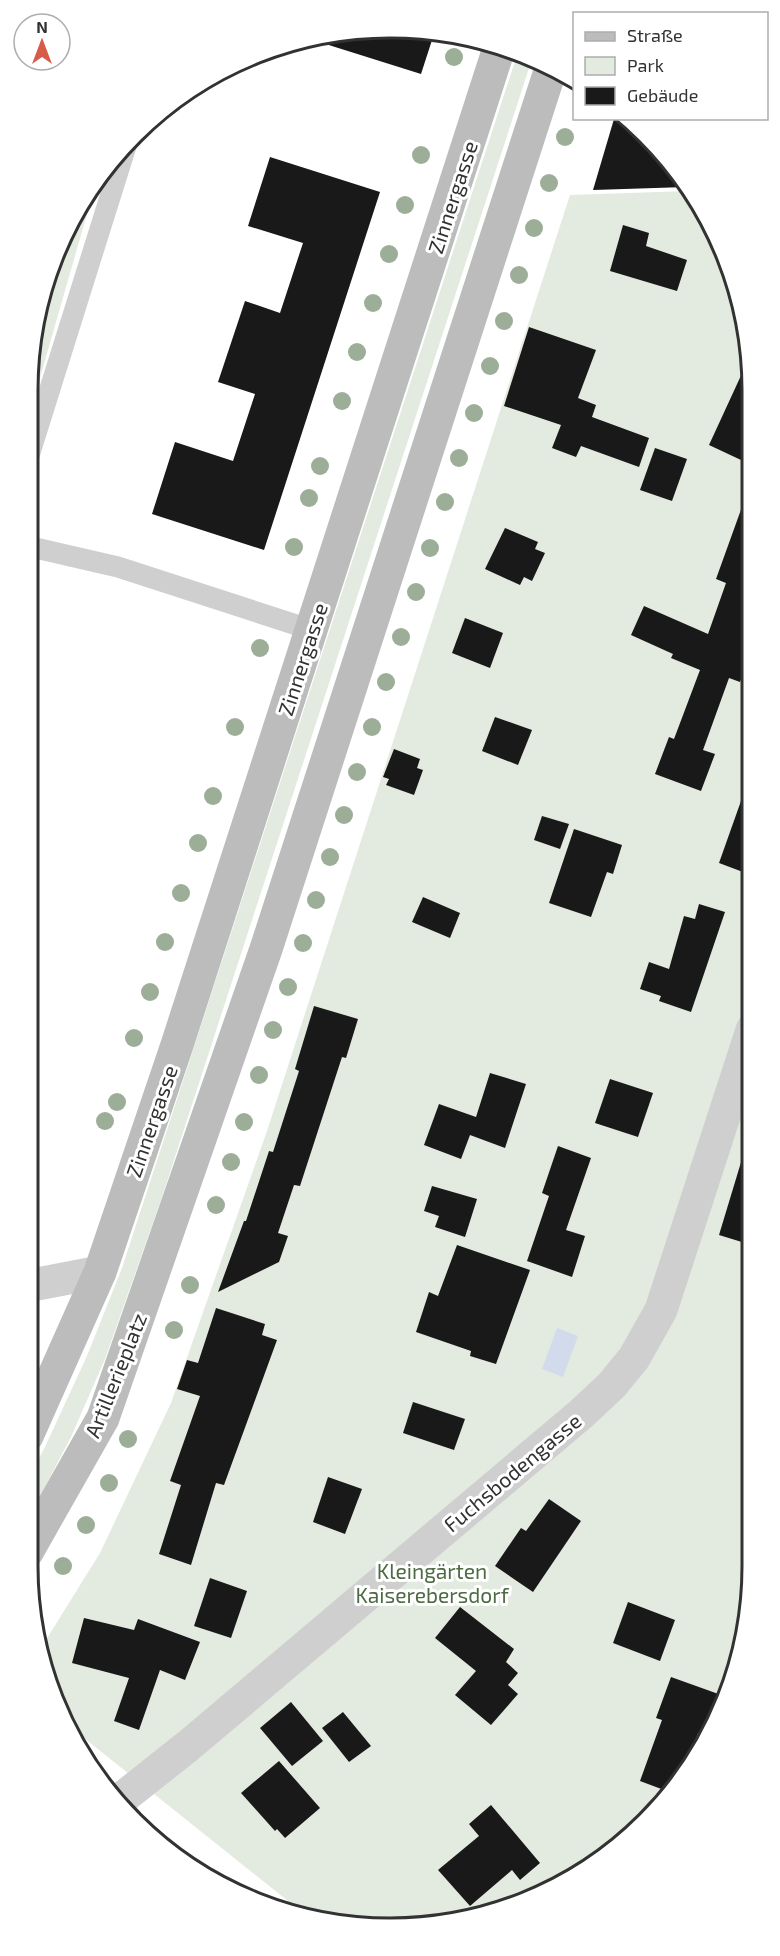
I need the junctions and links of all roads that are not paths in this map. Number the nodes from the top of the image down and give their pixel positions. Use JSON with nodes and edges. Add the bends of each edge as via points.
{"nodes":[{"id":1,"x":497,"y":54,"type":"edge"},
{"id":2,"x":549,"y":75,"type":"edge"},
{"id":3,"x":121,"y":163,"type":"edge"},
{"id":4,"x":38,"y":427,"type":"edge"},
{"id":5,"x":38,"y":549,"type":"edge"},
{"id":6,"x":312,"y":630,"type":"junction"},
{"id":7,"x":742,"y":1061,"type":"edge"},
{"id":8,"x":100,"y":1272,"type":"junction"},
{"id":9,"x":38,"y":1284,"type":"edge"},
{"id":10,"x":38,"y":1411,"type":"edge"},
{"id":11,"x":38,"y":1533,"type":"edge"},
{"id":12,"x":124,"y":1797,"type":"edge"}],
"edges":[{"from":1,"to":6,"type":"main road","name":"Zinnergasse"},
{"from":2,"to":11,"type":"main road","name":"Artillerieplatz","via":[[266,949],[148,1291],[103,1418]]},
{"from":3,"to":4,"type":"lane"},
{"from":5,"to":6,"type":"lane","via":[[118,567]]},
{"from":6,"to":8,"type":"main road","name":"Zinnergasse"},
{"from":7,"to":12,"type":"street","name":"Fuchsbodengasse","via":[[661,1310],[634,1358],[612,1385]]},
{"from":8,"to":9,"type":"street"},
{"from":8,"to":10,"type":"main road"}]}
